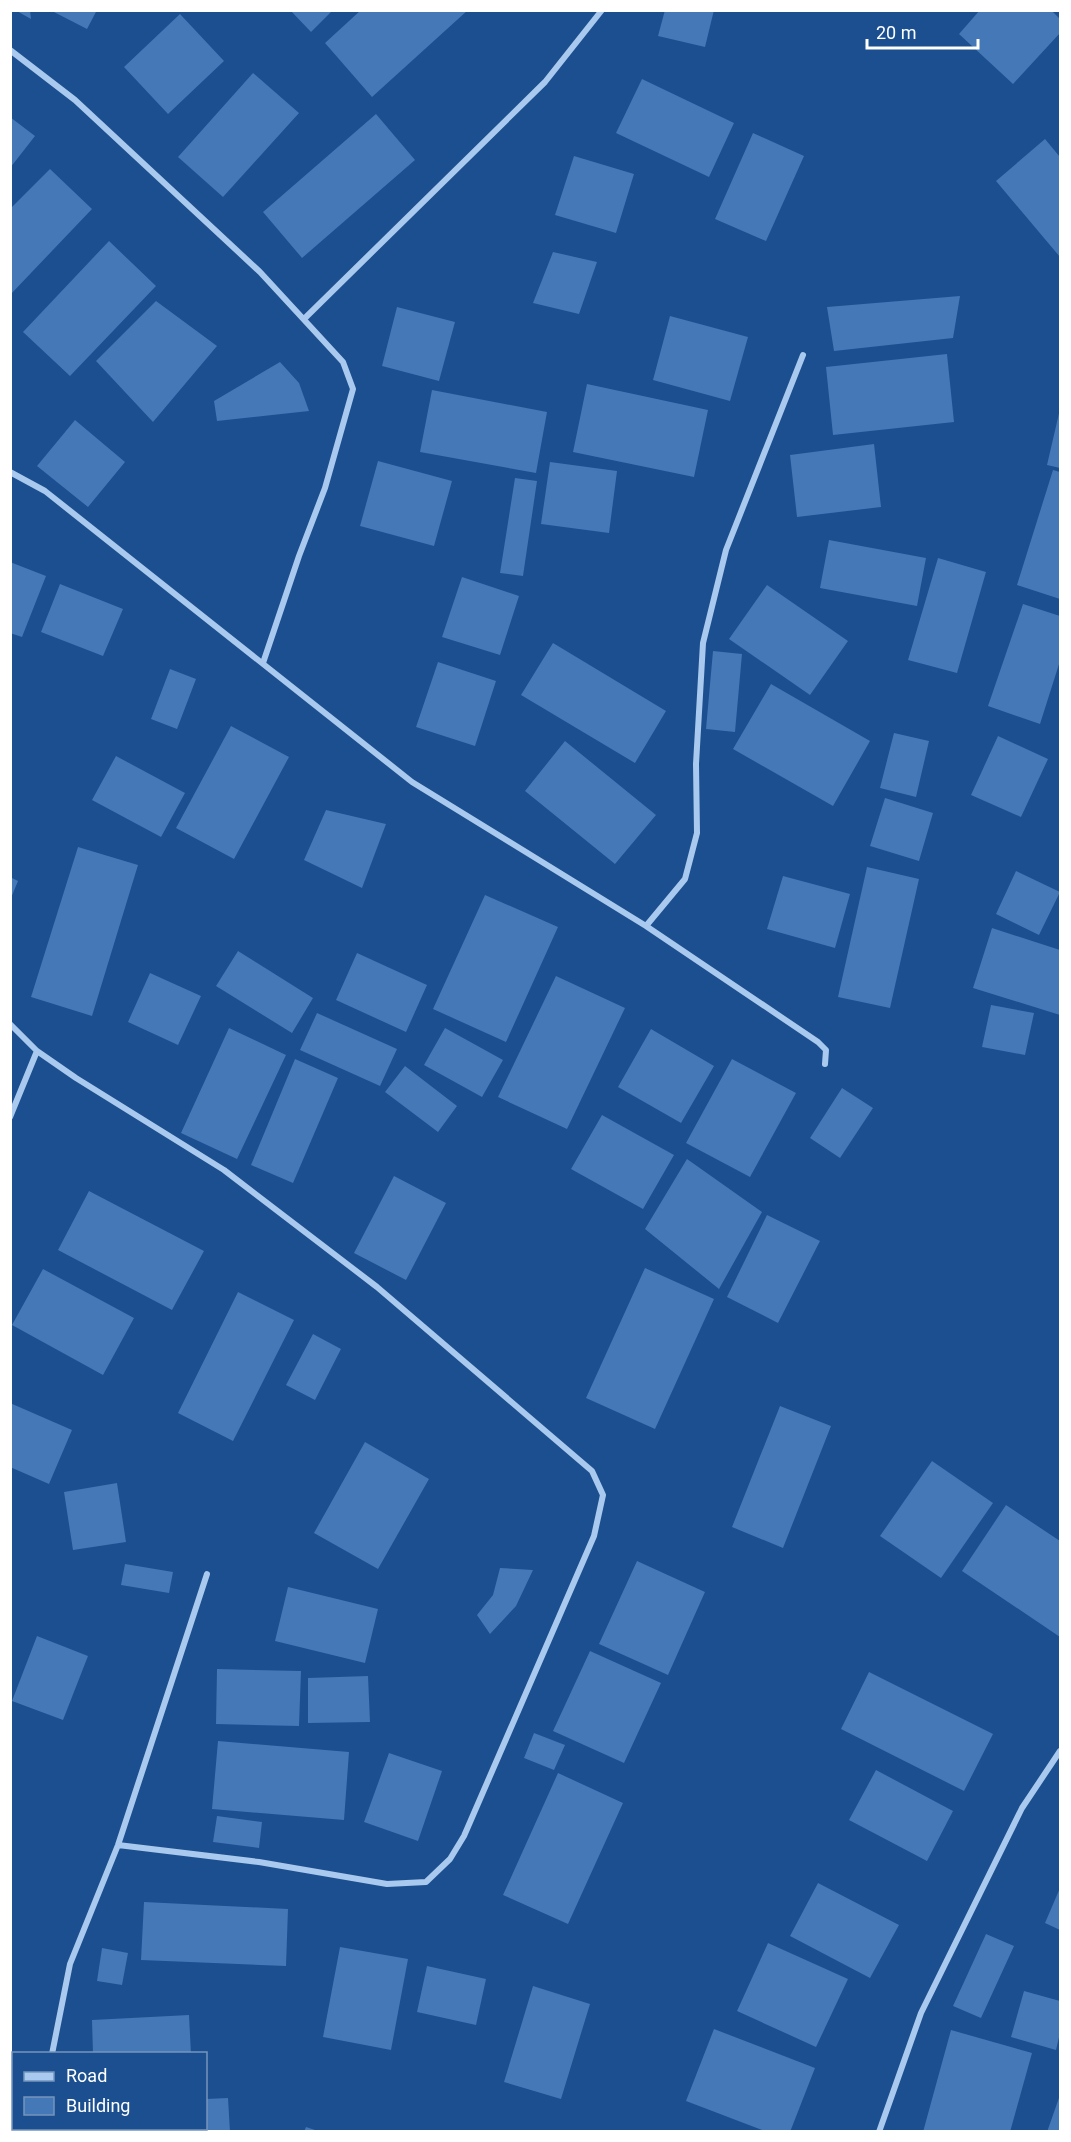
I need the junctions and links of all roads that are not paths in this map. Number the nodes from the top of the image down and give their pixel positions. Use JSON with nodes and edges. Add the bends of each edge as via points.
{"nodes":[{"id":1,"x":602,"y":10,"type":"edge"},
{"id":2,"x":10,"y":50,"type":"edge"},
{"id":3,"x":304,"y":319,"type":"junction"},
{"id":4,"x":803,"y":355,"type":"dead end"},
{"id":5,"x":10,"y":472,"type":"edge"},
{"id":6,"x":263,"y":663,"type":"junction"},
{"id":7,"x":646,"y":926,"type":"junction"},
{"id":8,"x":10,"y":1024,"type":"edge"},
{"id":9,"x":36,"y":1051,"type":"junction"},
{"id":10,"x":825,"y":1064,"type":"dead end"},
{"id":11,"x":10,"y":1117,"type":"edge"},
{"id":12,"x":207,"y":1574,"type":"dead end"},
{"id":13,"x":1060,"y":1751,"type":"edge"},
{"id":14,"x":118,"y":1845,"type":"junction"},
{"id":15,"x":52,"y":2052,"type":"edge"},
{"id":16,"x":880,"y":2131,"type":"edge"}],
"edges":[{"from":1,"to":3,"type":"street","via":[[545,82]]},
{"from":2,"to":3,"type":"street","via":[[75,100],[260,272]]},
{"from":3,"to":6,"type":"street","via":[[343,362],[353,389],[325,488]]},
{"from":4,"to":7,"type":"street","via":[[726,550],[703,643],[696,764],[697,833],[685,879]]},
{"from":5,"to":6,"type":"street","via":[[45,491]]},
{"from":6,"to":7,"type":"street","via":[[412,782]]},
{"from":7,"to":10,"type":"street","via":[[818,1042],[826,1050]]},
{"from":8,"to":9,"type":"street"},
{"from":9,"to":11,"type":"street"},
{"from":9,"to":14,"type":"street","via":[[224,1170],[376,1287],[592,1470],[603,1495],[594,1536],[464,1836],[450,1859],[426,1882],[387,1884],[260,1862]]},
{"from":12,"to":14,"type":"street"},
{"from":13,"to":16,"type":"street","via":[[1022,1808],[921,2013]]},
{"from":14,"to":15,"type":"street","via":[[70,1965]]}]}
